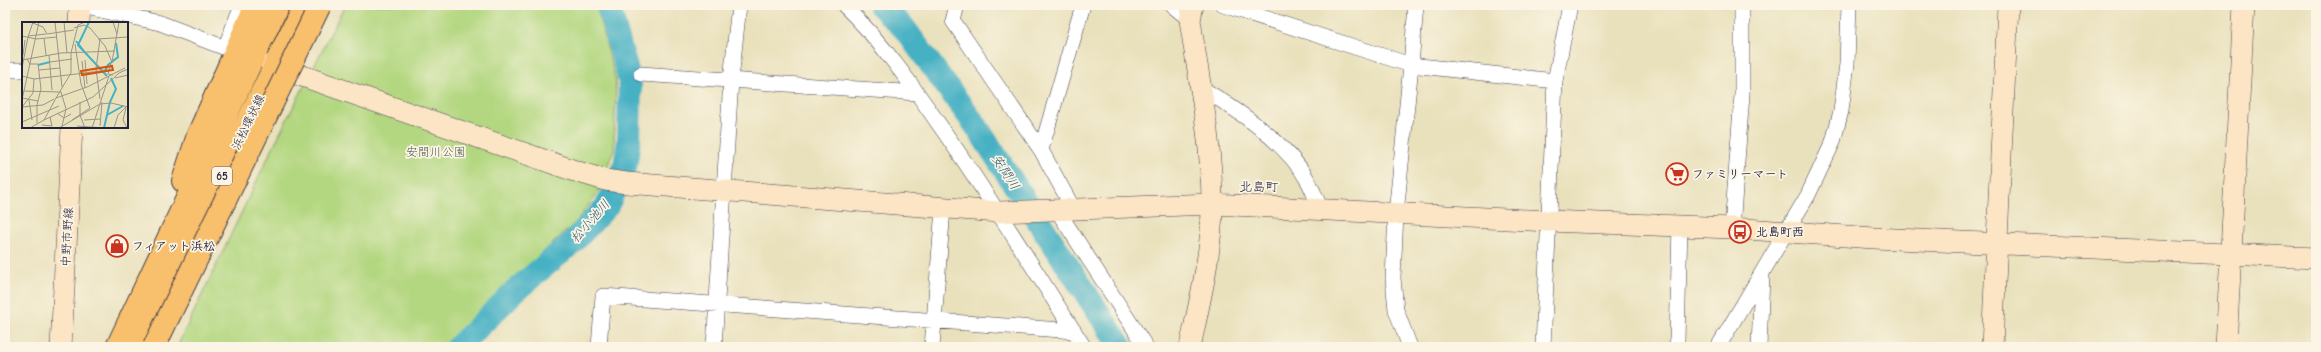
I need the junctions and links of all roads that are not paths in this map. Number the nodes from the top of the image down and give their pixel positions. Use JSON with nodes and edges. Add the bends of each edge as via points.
{"nodes":[{"id":1,"x":242,"y":5,"type":"edge"},
{"id":2,"x":256,"y":5,"type":"edge"},
{"id":3,"x":278,"y":5,"type":"edge"},
{"id":4,"x":304,"y":5,"type":"edge"},
{"id":5,"x":320,"y":5,"type":"edge"},
{"id":6,"x":739,"y":5,"type":"edge"},
{"id":7,"x":844,"y":5,"type":"edge"},
{"id":8,"x":957,"y":5,"type":"edge"},
{"id":9,"x":1083,"y":5,"type":"edge"},
{"id":10,"x":1172,"y":5,"type":"edge"},
{"id":11,"x":1223,"y":5,"type":"edge"},
{"id":12,"x":1416,"y":5,"type":"edge"},
{"id":13,"x":1570,"y":5,"type":"edge"},
{"id":14,"x":1742,"y":5,"type":"edge"},
{"id":15,"x":1849,"y":5,"type":"edge"},
{"id":16,"x":2008,"y":5,"type":"edge"},
{"id":17,"x":2244,"y":5,"type":"edge"},
{"id":18,"x":79,"y":10,"type":"edge"},
{"id":19,"x":1192,"y":13,"type":"edge"},
{"id":20,"x":238,"y":52,"type":"junction"},
{"id":21,"x":1411,"y":65,"type":"junction"},
{"id":22,"x":275,"y":66,"type":"junction"},
{"id":23,"x":5,"y":70,"type":"edge"},
{"id":24,"x":22,"y":70,"type":"edge"},
{"id":25,"x":641,"y":74,"type":"dead end"},
{"id":26,"x":731,"y":80,"type":"junction"},
{"id":27,"x":1554,"y":82,"type":"junction"},
{"id":28,"x":1200,"y":87,"type":"junction"},
{"id":29,"x":917,"y":92,"type":"junction"},
{"id":30,"x":72,"y":128,"type":"edge"},
{"id":31,"x":1041,"y":150,"type":"junction"},
{"id":32,"x":725,"y":192,"type":"junction"},
{"id":33,"x":1212,"y":204,"type":"junction"},
{"id":34,"x":943,"y":209,"type":"junction"},
{"id":35,"x":1321,"y":209,"type":"junction"},
{"id":36,"x":1062,"y":210,"type":"junction"},
{"id":37,"x":999,"y":212,"type":"junction"},
{"id":38,"x":1396,"y":214,"type":"junction"},
{"id":39,"x":1548,"y":222,"type":"junction"},
{"id":40,"x":1680,"y":226,"type":"junction"},
{"id":41,"x":1732,"y":228,"type":"junction"},
{"id":42,"x":1787,"y":231,"type":"junction"},
{"id":43,"x":1996,"y":244,"type":"junction"},
{"id":44,"x":2231,"y":255,"type":"junction"},
{"id":45,"x":2316,"y":258,"type":"edge"},
{"id":46,"x":1762,"y":274,"type":"junction"},
{"id":47,"x":716,"y":303,"type":"junction"},
{"id":48,"x":934,"y":321,"type":"junction"},
{"id":49,"x":1074,"y":331,"type":"junction"},
{"id":50,"x":1678,"y":340,"type":"dead end"},
{"id":51,"x":61,"y":347,"type":"edge"},
{"id":52,"x":116,"y":347,"type":"edge"},
{"id":53,"x":141,"y":347,"type":"edge"},
{"id":54,"x":154,"y":347,"type":"edge"},
{"id":55,"x":600,"y":347,"type":"edge"},
{"id":56,"x":714,"y":347,"type":"edge"},
{"id":57,"x":932,"y":347,"type":"edge"},
{"id":58,"x":1084,"y":347,"type":"edge"},
{"id":59,"x":1146,"y":347,"type":"edge"},
{"id":60,"x":1190,"y":347,"type":"edge"},
{"id":61,"x":1410,"y":347,"type":"edge"},
{"id":62,"x":1543,"y":347,"type":"edge"},
{"id":63,"x":1718,"y":347,"type":"edge"},
{"id":64,"x":1759,"y":347,"type":"edge"},
{"id":65,"x":1992,"y":347,"type":"edge"},
{"id":66,"x":2226,"y":347,"type":"edge"}],
"edges":[{"from":1,"to":20,"type":"street"},
{"from":2,"to":20,"type":"main road"},
{"from":3,"to":20,"type":"main road"},
{"from":4,"to":22,"type":"main road","name":"浜松環状線","number":"65"},
{"from":5,"to":54,"type":"main road","bridge":true},
{"from":6,"to":26,"type":"street"},
{"from":7,"to":29,"type":"street","via":[[865,26]]},
{"from":8,"to":31,"type":"street","via":[[953,21]]},
{"from":9,"to":31,"type":"street"},
{"from":10,"to":19,"type":"street"},
{"from":11,"to":21,"type":"street"},
{"from":12,"to":21,"type":"street"},
{"from":13,"to":27,"type":"street"},
{"from":14,"to":41,"type":"street","via":[[1742,95]]},
{"from":15,"to":42,"type":"street","via":[[1847,64],[1833,142],[1808,196]]},
{"from":16,"to":43,"type":"street"},
{"from":17,"to":44,"type":"street"},
{"from":18,"to":20,"type":"street","via":[[160,23]]},
{"from":19,"to":28,"type":"street"},
{"from":20,"to":22,"type":"street"},
{"from":20,"to":52,"type":"main road","via":[[198,135],[153,274]]},
{"from":21,"to":27,"type":"street"},
{"from":21,"to":38,"type":"street"},
{"from":22,"to":32,"type":"street","via":[[605,180]]},
{"from":22,"to":53,"type":"main road","name":"浜松環状線","number":"65"},
{"from":23,"to":24,"type":"street"},
{"from":25,"to":26,"type":"street"},
{"from":26,"to":29,"type":"street"},
{"from":26,"to":32,"type":"street"},
{"from":27,"to":39,"type":"street"},
{"from":28,"to":33,"type":"street","via":[[1208,141]]},
{"from":28,"to":35,"type":"street","via":[[1243,114],[1280,145],[1308,179]]},
{"from":29,"to":37,"type":"street"},
{"from":30,"to":51,"type":"street","name":"中野市野線"},
{"from":31,"to":36,"type":"street"},
{"from":32,"to":34,"type":"street"},
{"from":32,"to":47,"type":"street"},
{"from":33,"to":35,"type":"street"},
{"from":33,"to":36,"type":"street"},
{"from":33,"to":60,"type":"street","via":[[1204,277]]},
{"from":34,"to":37,"type":"street"},
{"from":34,"to":48,"type":"street"},
{"from":35,"to":38,"type":"street"},
{"from":36,"to":37,"type":"street"},
{"from":36,"to":59,"type":"street"},
{"from":37,"to":49,"type":"street"},
{"from":38,"to":39,"type":"street"},
{"from":38,"to":61,"type":"street","via":[[1392,278],[1396,310]]},
{"from":39,"to":40,"type":"street"},
{"from":39,"to":62,"type":"street"},
{"from":40,"to":41,"type":"street"},
{"from":40,"to":50,"type":"street"},
{"from":41,"to":42,"type":"street"},
{"from":42,"to":43,"type":"street"},
{"from":42,"to":46,"type":"street"},
{"from":43,"to":44,"type":"street"},
{"from":43,"to":65,"type":"street"},
{"from":44,"to":45,"type":"street"},
{"from":44,"to":66,"type":"street"},
{"from":46,"to":63,"type":"street"},
{"from":46,"to":64,"type":"street"},
{"from":47,"to":48,"type":"street"},
{"from":47,"to":55,"type":"street","via":[[603,296]]},
{"from":47,"to":56,"type":"street"},
{"from":48,"to":49,"type":"street"},
{"from":48,"to":57,"type":"street"},
{"from":49,"to":58,"type":"street"}]}
